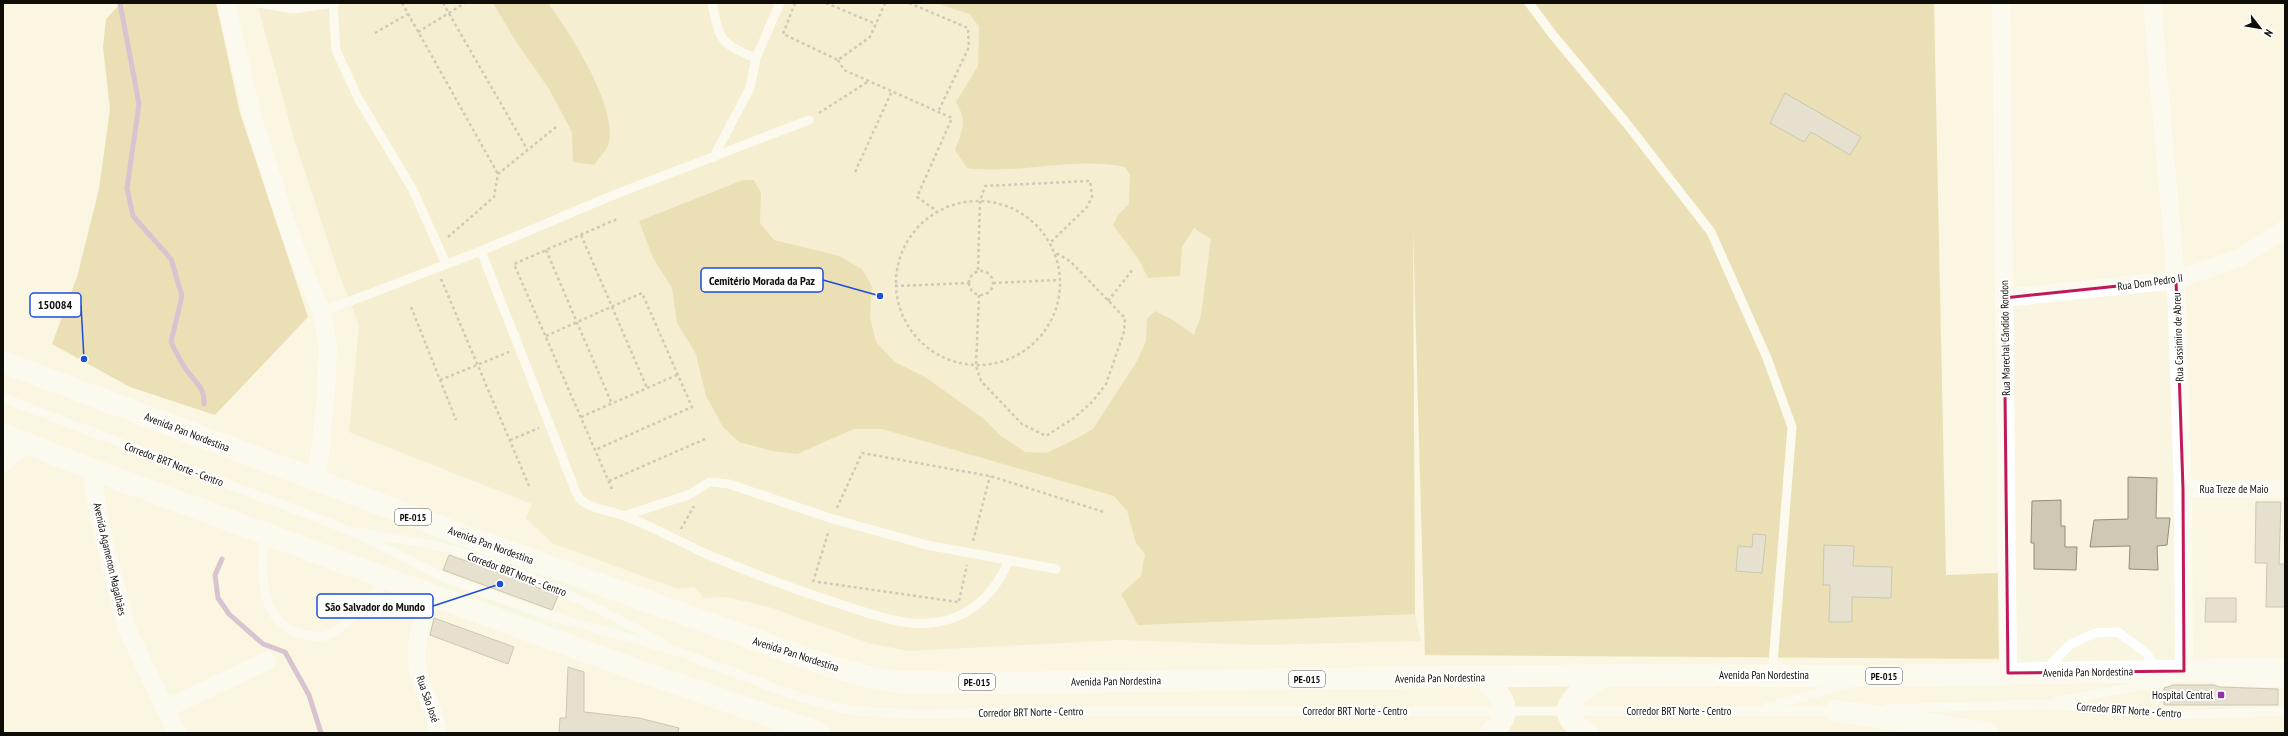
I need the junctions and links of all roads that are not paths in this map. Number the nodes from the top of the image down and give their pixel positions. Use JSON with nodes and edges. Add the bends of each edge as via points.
{"nodes":[{"id":1,"x":226,"y":3,"type":"edge"},
{"id":2,"x":260,"y":3,"type":"edge"},
{"id":3,"x":334,"y":3,"type":"edge"},
{"id":4,"x":712,"y":3,"type":"edge"},
{"id":5,"x":780,"y":3,"type":"edge"},
{"id":6,"x":1529,"y":3,"type":"edge"},
{"id":7,"x":2001,"y":3,"type":"edge"},
{"id":8,"x":2152,"y":3,"type":"edge"},
{"id":9,"x":756,"y":58,"type":"junction"},
{"id":10,"x":809,"y":120,"type":"road end"},
{"id":11,"x":713,"y":158,"type":"junction"},
{"id":12,"x":2285,"y":229,"type":"edge"},
{"id":13,"x":481,"y":251,"type":"junction"},
{"id":14,"x":446,"y":264,"type":"junction"},
{"id":15,"x":2176,"y":280,"type":"junction"},
{"id":16,"x":2004,"y":298,"type":"junction"},
{"id":17,"x":322,"y":312,"type":"junction"},
{"id":18,"x":3,"y":362,"type":"edge"},
{"id":19,"x":3,"y":398,"type":"edge"},
{"id":20,"x":3,"y":434,"type":"edge"},
{"id":21,"x":27,"y":443,"type":"junction"},
{"id":22,"x":3,"y":463,"type":"edge"},
{"id":23,"x":91,"y":469,"type":"junction"},
{"id":24,"x":317,"y":481,"type":"junction"},
{"id":25,"x":2184,"y":489,"type":"junction"},
{"id":26,"x":2285,"y":489,"type":"edge"},
{"id":27,"x":624,"y":516,"type":"junction"},
{"id":28,"x":346,"y":529,"type":"junction"},
{"id":29,"x":265,"y":533,"type":"junction"},
{"id":30,"x":1009,"y":560,"type":"junction"},
{"id":31,"x":1056,"y":568,"type":"dead end"},
{"id":32,"x":388,"y":579,"type":"junction"},
{"id":33,"x":432,"y":595,"type":"junction"},
{"id":34,"x":676,"y":651,"type":"junction"},
{"id":35,"x":267,"y":661,"type":"dead end"},
{"id":36,"x":2285,"y":669,"type":"edge"},
{"id":37,"x":2160,"y":672,"type":"junction"},
{"id":38,"x":2042,"y":673,"type":"junction"},
{"id":39,"x":1606,"y":674,"type":"junction"},
{"id":40,"x":2008,"y":674,"type":"junction"},
{"id":41,"x":1772,"y":675,"type":"junction"},
{"id":42,"x":1877,"y":676,"type":"junction"},
{"id":43,"x":2186,"y":676,"type":"junction"},
{"id":44,"x":1483,"y":677,"type":"junction"},
{"id":45,"x":2210,"y":681,"type":"dead end"},
{"id":46,"x":2285,"y":683,"type":"edge"},
{"id":47,"x":2045,"y":704,"type":"junction"},
{"id":48,"x":165,"y":709,"type":"junction"},
{"id":49,"x":1758,"y":710,"type":"junction"},
{"id":50,"x":1836,"y":710,"type":"junction"},
{"id":51,"x":1505,"y":711,"type":"junction"},
{"id":52,"x":1568,"y":711,"type":"junction"},
{"id":53,"x":2285,"y":711,"type":"edge"},
{"id":54,"x":177,"y":733,"type":"edge"},
{"id":55,"x":438,"y":733,"type":"edge"},
{"id":56,"x":819,"y":733,"type":"edge"},
{"id":57,"x":1491,"y":733,"type":"edge"},
{"id":58,"x":1588,"y":733,"type":"edge"},
{"id":59,"x":1988,"y":733,"type":"edge"}],
"edges":[{"from":1,"to":17,"type":"street","via":[[253,118],[284,219]]},
{"from":2,"to":3,"type":"lane","via":[[293,9]]},
{"from":3,"to":14,"type":"lane","via":[[336,50],[358,98],[413,190]]},
{"from":4,"to":9,"type":"lane","via":[[722,40]]},
{"from":5,"to":9,"type":"lane"},
{"from":6,"to":41,"type":"lane","via":[[1711,232],[1766,358],[1792,427]]},
{"from":7,"to":16,"type":"street","name":"Rua Marechal Cândido Rondon"},
{"from":8,"to":15,"type":"street","name":"Rua Cassimiro de Abreu"},
{"from":9,"to":11,"type":"lane","via":[[750,88]]},
{"from":10,"to":11,"type":"lane"},
{"from":11,"to":13,"type":"lane","via":[[612,196]]},
{"from":12,"to":15,"type":"street","name":"Rua Dom Pedro II","via":[[2239,258]]},
{"from":13,"to":14,"type":"lane"},
{"from":13,"to":27,"type":"lane","via":[[580,500]]},
{"from":14,"to":17,"type":"lane"},
{"from":15,"to":16,"type":"street","name":"Rua Dom Pedro II"},
{"from":15,"to":25,"type":"street","name":"Rua Cassimiro de Abreu"},
{"from":16,"to":40,"type":"street","name":"Rua Marechal Cândido Rondon"},
{"from":17,"to":24,"type":"street","via":[[328,348]]},
{"from":18,"to":24,"type":"highway","name":"Avenida Pan Nordestina","number":"PE-015"},
{"from":19,"to":28,"type":"lane","name":"Corredor BRT Norte - Centro"},
{"from":20,"to":21,"type":"highway"},
{"from":21,"to":22,"type":"street"},
{"from":21,"to":23,"type":"highway"},
{"from":23,"to":29,"type":"highway"},
{"from":23,"to":48,"type":"street","name":"Avenida Agamenon Magalhães","via":[[101,528],[127,629]]},
{"from":24,"to":44,"type":"highway","name":"Avenida Pan Nordestina","number":"PE-015","via":[[780,650],[877,679],[900,682],[1000,683]]},
{"from":25,"to":26,"type":"street","name":"Rua Treze de Maio"},
{"from":25,"to":43,"type":"street","name":"Rua Cassimiro de Abreu"},
{"from":27,"to":30,"type":"lane","via":[[688,495],[710,482],[730,484],[833,519],[928,545]]},
{"from":27,"to":30,"type":"lane","via":[[674,540],[811,595],[912,624],[932,623],[967,613],[997,584]]},
{"from":28,"to":34,"type":"lane","name":"Corredor BRT Norte - Centro","via":[[445,578],[530,610]]},
{"from":28,"to":34,"type":"lane","name":"Corredor BRT Norte - Centro","via":[[459,552],[593,605]]},
{"from":29,"to":32,"type":"highway"},
{"from":29,"to":32,"type":"lane","via":[[264,582],[267,601],[276,620],[293,632],[318,638],[327,636],[361,609]]},
{"from":30,"to":31,"type":"lane"},
{"from":32,"to":33,"type":"highway"},
{"from":33,"to":55,"type":"street","name":"Rua São José","via":[[416,642],[416,657]]},
{"from":33,"to":56,"type":"highway"},
{"from":34,"to":51,"type":"lane","name":"Corredor BRT Norte - Centro","via":[[821,703],[852,711],[880,714]]},
{"from":35,"to":48,"type":"street"},
{"from":36,"to":43,"type":"highway","name":"Avenida Pan Nordestina","number":"PE-015"},
{"from":37,"to":38,"type":"highway","name":"Avenida Pan Nordestina","number":"PE-015"},
{"from":37,"to":38,"type":"lane","via":[[2146,653],[2118,632],[2095,633],[2071,644]]},
{"from":37,"to":43,"type":"highway","name":"Avenida Pan Nordestina","number":"PE-015"},
{"from":38,"to":40,"type":"highway","name":"Avenida Pan Nordestina","number":"PE-015"},
{"from":39,"to":41,"type":"highway","name":"Avenida Pan Nordestina","number":"PE-015"},
{"from":39,"to":44,"type":"highway","name":"Avenida Pan Nordestina","number":"PE-015"},
{"from":39,"to":52,"type":"highway","via":[[1575,695],[1570,701]]},
{"from":40,"to":42,"type":"highway","name":"Avenida Pan Nordestina","number":"PE-015"},
{"from":41,"to":42,"type":"highway","name":"Avenida Pan Nordestina","number":"PE-015"},
{"from":42,"to":49,"type":"lane"},
{"from":43,"to":47,"type":"lane","name":"Corredor BRT Norte - Centro"},
{"from":44,"to":51,"type":"highway","via":[[1497,690],[1504,701]]},
{"from":45,"to":46,"type":"lane"},
{"from":47,"to":50,"type":"lane","name":"Corredor BRT Norte - Centro"},
{"from":47,"to":53,"type":"lane","name":"Corredor BRT Norte - Centro","via":[[2176,715]]},
{"from":48,"to":54,"type":"street","name":"Avenida Agamenon Magalhães"},
{"from":49,"to":50,"type":"lane","name":"Corredor BRT Norte - Centro"},
{"from":49,"to":52,"type":"lane","name":"Corredor BRT Norte - Centro"},
{"from":50,"to":59,"type":"highway"},
{"from":51,"to":52,"type":"lane","name":"Corredor BRT Norte - Centro"},
{"from":51,"to":57,"type":"highway","via":[[1501,723]]},
{"from":52,"to":58,"type":"highway","via":[[1571,721]]}]}
